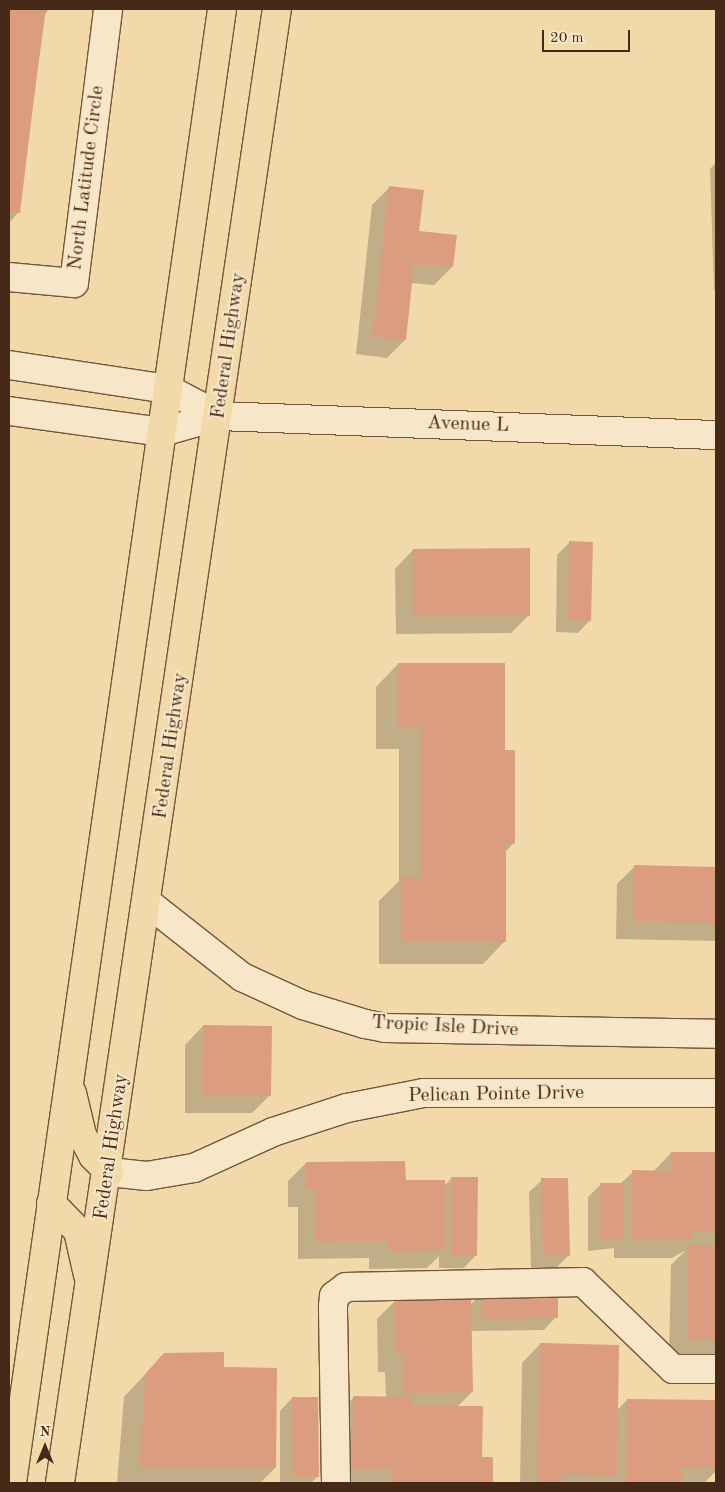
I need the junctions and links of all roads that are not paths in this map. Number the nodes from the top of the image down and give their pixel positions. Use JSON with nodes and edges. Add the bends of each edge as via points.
{"nodes":[{"id":1,"x":108,"y":9,"type":"edge"},
{"id":2,"x":222,"y":9,"type":"edge"},
{"id":3,"x":277,"y":9,"type":"edge"},
{"id":4,"x":9,"y":277,"type":"edge"},
{"id":5,"x":9,"y":365,"type":"edge"},
{"id":6,"x":168,"y":389,"type":"junction"},
{"id":7,"x":9,"y":411,"type":"edge"},
{"id":8,"x":219,"y":416,"type":"junction"},
{"id":9,"x":162,"y":432,"type":"junction"},
{"id":10,"x":716,"y":435,"type":"edge"},
{"id":11,"x":148,"y":903,"type":"junction"},
{"id":12,"x":716,"y":1034,"type":"edge"},
{"id":13,"x":69,"y":1080,"type":"junction"},
{"id":14,"x":716,"y":1093,"type":"edge"},
{"id":15,"x":109,"y":1172,"type":"junction"},
{"id":16,"x":51,"y":1202,"type":"junction"},
{"id":17,"x":91,"y":1288,"type":"junction"},
{"id":18,"x":716,"y":1369,"type":"edge"},
{"id":19,"x":12,"y":1483,"type":"edge"},
{"id":20,"x":60,"y":1483,"type":"edge"},
{"id":21,"x":336,"y":1483,"type":"edge"}],
"edges":[{"from":1,"to":4,"type":"street","name":"North Latitude Circle","via":[[74,283]]},
{"from":2,"to":6,"type":"main road"},
{"from":3,"to":8,"type":"main road","name":"Federal Highway"},
{"from":5,"to":6,"type":"street"},
{"from":6,"to":8,"type":"street"},
{"from":6,"to":9,"type":"main road"},
{"from":7,"to":9,"type":"street"},
{"from":8,"to":9,"type":"street"},
{"from":8,"to":10,"type":"street","name":"Avenue L"},
{"from":8,"to":11,"type":"main road","name":"Federal Highway"},
{"from":9,"to":13,"type":"main road"},
{"from":11,"to":12,"type":"street","name":"Tropic Isle Drive","via":[[242,977],[303,1004],[364,1024],[385,1028]]},
{"from":11,"to":15,"type":"main road","name":"Federal Highway"},
{"from":13,"to":15,"type":"main road","via":[[82,1135],[92,1156]]},
{"from":13,"to":16,"type":"main road"},
{"from":14,"to":15,"type":"street","name":"Pelican Pointe Drive","via":[[424,1093],[347,1108],[273,1132],[194,1168],[147,1176]]},
{"from":15,"to":17,"type":"main road","name":"Federal Highway"},
{"from":16,"to":17,"type":"main road","via":[[78,1231]]},
{"from":16,"to":19,"type":"main road"},
{"from":17,"to":20,"type":"main road","name":"Federal Highway"},
{"from":18,"to":21,"type":"street","via":[[673,1369],[583,1282],[346,1287],[334,1296]]}]}
